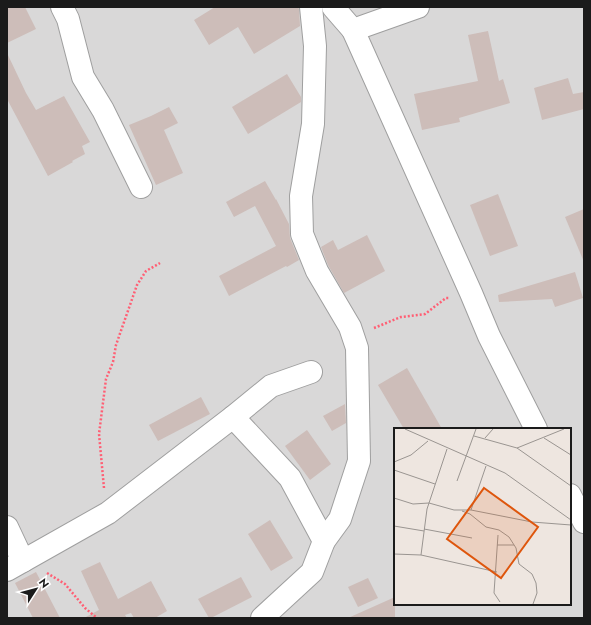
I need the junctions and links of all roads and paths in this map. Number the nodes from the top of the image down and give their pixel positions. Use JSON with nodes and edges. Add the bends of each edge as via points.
{"nodes":[{"id":1,"x":62,"y":7,"type":"edge"},
{"id":2,"x":311,"y":7,"type":"edge"},
{"id":3,"x":333,"y":7,"type":"edge"},
{"id":4,"x":418,"y":7,"type":"edge"},
{"id":5,"x":353,"y":30,"type":"junction"},
{"id":6,"x":141,"y":187,"type":"dead end"},
{"id":7,"x":160,"y":263,"type":"dead end"},
{"id":8,"x":471,"y":293,"type":"junction"},
{"id":9,"x":354,"y":339,"type":"junction"},
{"id":10,"x":311,"y":372,"type":"dead end"},
{"id":11,"x":233,"y":417,"type":"junction"},
{"id":12,"x":535,"y":428,"type":"edge"},
{"id":13,"x":571,"y":497,"type":"edge"},
{"id":14,"x":108,"y":513,"type":"junction"},
{"id":15,"x":584,"y":522,"type":"edge"},
{"id":16,"x":7,"y":527,"type":"edge"},
{"id":17,"x":324,"y":541,"type":"junction"},
{"id":18,"x":15,"y":566,"type":"edge"},
{"id":19,"x":97,"y":618,"type":"edge"},
{"id":20,"x":262,"y":618,"type":"edge"}],
"edges":[{"from":1,"to":6,"type":"street","via":[[68,19],[83,77],[103,110]]},
{"from":2,"to":9,"type":"street","via":[[316,46],[313,124],[301,196],[302,234],[317,271],[350,327]]},
{"from":3,"to":5,"type":"street"},
{"from":4,"to":5,"type":"street"},
{"from":5,"to":8,"type":"street"},
{"from":7,"to":14,"type":"path","via":[[146,272],[137,285],[116,345],[114,362],[106,379],[99,434]]},
{"from":8,"to":9,"type":"path","via":[[446,298],[425,314],[401,317],[372,328]]},
{"from":8,"to":12,"type":"street","via":[[489,336]]},
{"from":9,"to":17,"type":"street","via":[[358,348],[359,461],[340,519]]},
{"from":10,"to":11,"type":"street","via":[[271,386]]},
{"from":11,"to":14,"type":"street"},
{"from":11,"to":17,"type":"street","via":[[290,478]]},
{"from":13,"to":15,"type":"street"},
{"from":14,"to":18,"type":"street"},
{"from":16,"to":18,"type":"street"},
{"from":17,"to":20,"type":"street","via":[[312,572]]},
{"from":18,"to":19,"type":"path","via":[[40,568],[65,584]]}]}
